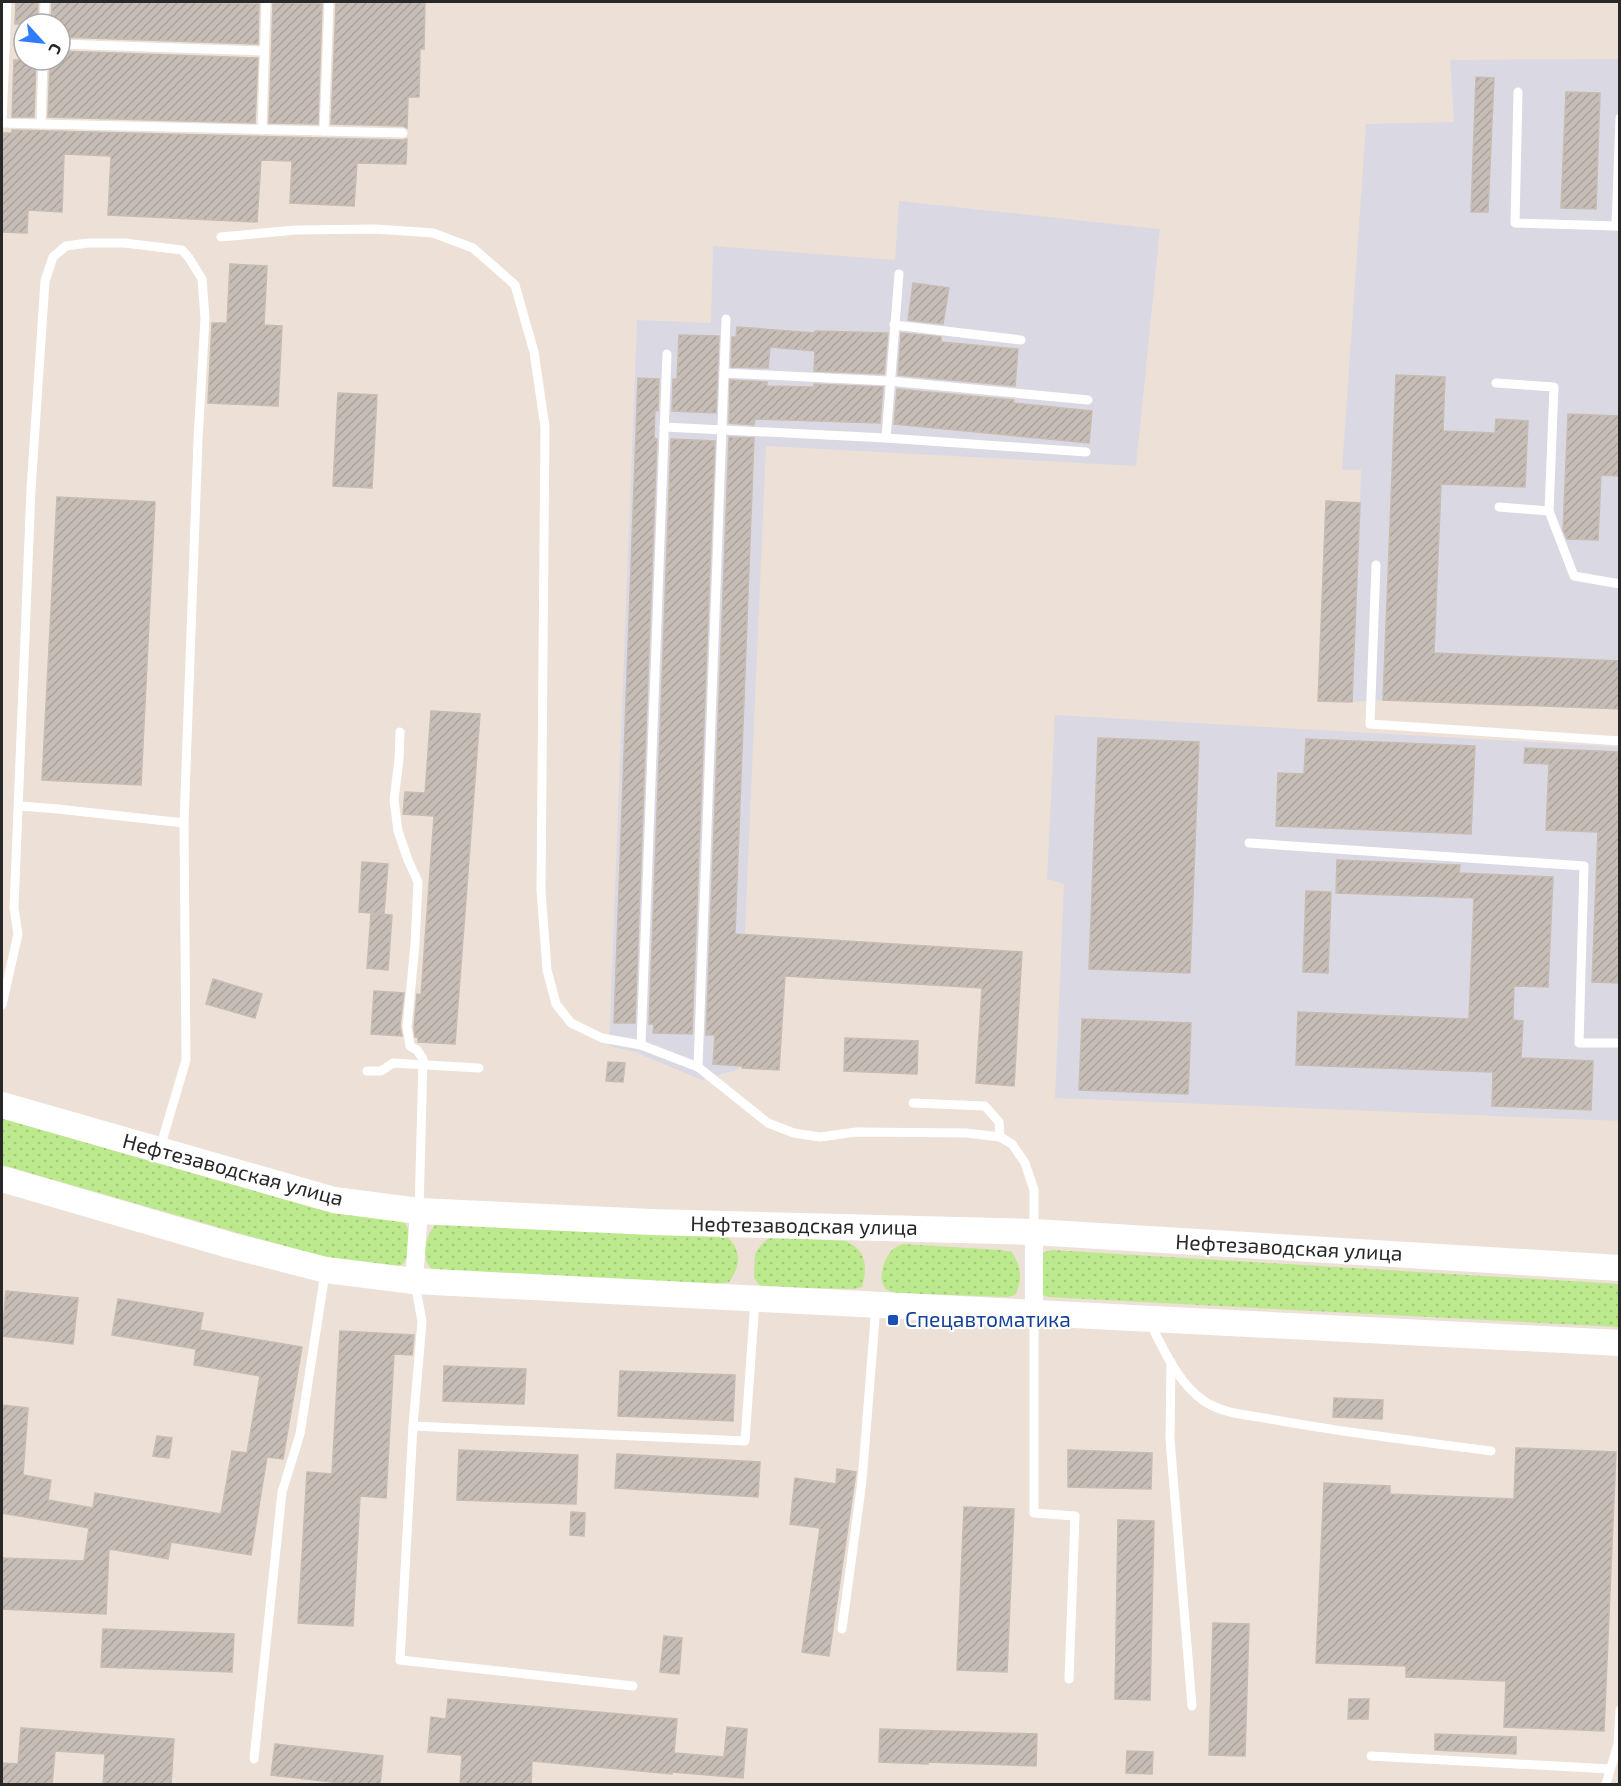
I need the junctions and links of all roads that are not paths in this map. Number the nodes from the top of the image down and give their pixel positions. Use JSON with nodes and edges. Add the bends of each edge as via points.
{"nodes":[{"id":1,"x":7,"y":2,"type":"edge"},
{"id":2,"x":266,"y":2,"type":"edge"},
{"id":3,"x":329,"y":2,"type":"edge"},
{"id":4,"x":72,"y":44,"type":"edge"},
{"id":5,"x":264,"y":51,"type":"junction"},
{"id":6,"x":43,"y":72,"type":"edge"},
{"id":7,"x":1518,"y":92,"type":"dead end"},
{"id":8,"x":1620,"y":118,"type":"edge"},
{"id":9,"x":2,"y":123,"type":"edge"},
{"id":10,"x":41,"y":124,"type":"junction"},
{"id":11,"x":262,"y":130,"type":"junction"},
{"id":12,"x":324,"y":131,"type":"junction"},
{"id":13,"x":403,"y":133,"type":"dead end"},
{"id":14,"x":1618,"y":227,"type":"edge"},
{"id":15,"x":221,"y":237,"type":"dead end"},
{"id":16,"x":899,"y":274,"type":"dead end"},
{"id":17,"x":726,"y":319,"type":"dead end"},
{"id":18,"x":894,"y":325,"type":"junction"},
{"id":19,"x":1022,"y":340,"type":"dead end"},
{"id":20,"x":667,"y":354,"type":"dead end"},
{"id":21,"x":724,"y":373,"type":"junction"},
{"id":22,"x":889,"y":381,"type":"junction"},
{"id":23,"x":1496,"y":383,"type":"dead end"},
{"id":24,"x":1088,"y":400,"type":"dead end"},
{"id":25,"x":664,"y":427,"type":"junction"},
{"id":26,"x":722,"y":430,"type":"junction"},
{"id":27,"x":886,"y":438,"type":"junction"},
{"id":28,"x":1086,"y":452,"type":"dead end"},
{"id":29,"x":1499,"y":507,"type":"dead end"},
{"id":30,"x":1549,"y":511,"type":"junction"},
{"id":31,"x":1376,"y":565,"type":"dead end"},
{"id":32,"x":1620,"y":584,"type":"edge"},
{"id":33,"x":400,"y":732,"type":"dead end"},
{"id":34,"x":1620,"y":741,"type":"edge"},
{"id":35,"x":20,"y":806,"type":"junction"},
{"id":36,"x":184,"y":823,"type":"junction"},
{"id":37,"x":1249,"y":843,"type":"dead end"},
{"id":38,"x":4,"y":986,"type":"edge"},
{"id":39,"x":2,"y":1005,"type":"edge"},
{"id":40,"x":1620,"y":1043,"type":"edge"},
{"id":41,"x":641,"y":1045,"type":"junction"},
{"id":42,"x":422,"y":1066,"type":"junction"},
{"id":43,"x":478,"y":1068,"type":"dead end"},
{"id":44,"x":698,"y":1068,"type":"junction"},
{"id":45,"x":367,"y":1071,"type":"dead end"},
{"id":46,"x":913,"y":1103,"type":"dead end"},
{"id":47,"x":2,"y":1105,"type":"edge"},
{"id":48,"x":1000,"y":1137,"type":"junction"},
{"id":49,"x":160,"y":1150,"type":"junction"},
{"id":50,"x":2,"y":1179,"type":"edge"},
{"id":51,"x":418,"y":1211,"type":"junction"},
{"id":52,"x":1034,"y":1232,"type":"junction"},
{"id":53,"x":1620,"y":1268,"type":"edge"},
{"id":54,"x":326,"y":1270,"type":"junction"},
{"id":55,"x":414,"y":1281,"type":"junction"},
{"id":56,"x":755,"y":1298,"type":"junction"},
{"id":57,"x":876,"y":1304,"type":"junction"},
{"id":58,"x":1034,"y":1312,"type":"junction"},
{"id":59,"x":1148,"y":1319,"type":"junction"},
{"id":60,"x":1620,"y":1343,"type":"edge"},
{"id":61,"x":1171,"y":1362,"type":"junction"},
{"id":62,"x":413,"y":1426,"type":"junction"},
{"id":63,"x":1491,"y":1451,"type":"dead end"},
{"id":64,"x":842,"y":1629,"type":"dead end"},
{"id":65,"x":1069,"y":1679,"type":"dead end"},
{"id":66,"x":633,"y":1686,"type":"dead end"},
{"id":67,"x":1192,"y":1706,"type":"dead end"},
{"id":68,"x":1620,"y":1710,"type":"edge"},
{"id":69,"x":1371,"y":1756,"type":"dead end"},
{"id":70,"x":254,"y":1759,"type":"dead end"},
{"id":71,"x":1610,"y":1769,"type":"junction"},
{"id":72,"x":1606,"y":1785,"type":"edge"}],
"edges":[{"from":1,"to":9,"type":"lane"},
{"from":2,"to":5,"type":"lane"},
{"from":3,"to":12,"type":"lane"},
{"from":4,"to":5,"type":"lane"},
{"from":5,"to":11,"type":"lane"},
{"from":6,"to":10,"type":"lane"},
{"from":7,"to":14,"type":"lane","via":[[1515,223]]},
{"from":8,"to":14,"type":"lane"},
{"from":9,"to":10,"type":"lane"},
{"from":10,"to":11,"type":"lane"},
{"from":11,"to":12,"type":"lane"},
{"from":12,"to":13,"type":"lane"},
{"from":15,"to":41,"type":"lane","via":[[295,230],[434,233],[473,248],[515,285],[534,352],[545,427],[541,890],[547,970],[556,1004],[571,1023],[602,1038]]},
{"from":16,"to":18,"type":"lane"},
{"from":17,"to":21,"type":"lane"},
{"from":18,"to":19,"type":"lane"},
{"from":18,"to":22,"type":"lane"},
{"from":20,"to":25,"type":"lane"},
{"from":21,"to":22,"type":"lane"},
{"from":21,"to":26,"type":"lane"},
{"from":22,"to":24,"type":"lane"},
{"from":22,"to":27,"type":"lane"},
{"from":23,"to":30,"type":"lane","via":[[1554,387]]},
{"from":25,"to":26,"type":"lane"},
{"from":25,"to":41,"type":"lane"},
{"from":26,"to":27,"type":"lane"},
{"from":26,"to":44,"type":"lane"},
{"from":27,"to":28,"type":"lane"},
{"from":29,"to":30,"type":"lane"},
{"from":30,"to":32,"type":"lane","via":[[1574,576]]},
{"from":31,"to":34,"type":"lane","via":[[1370,724]]},
{"from":33,"to":42,"type":"lane","via":[[394,800],[398,831],[418,882],[407,1027],[410,1046],[423,1059]]},
{"from":35,"to":36,"type":"lane"},
{"from":35,"to":36,"type":"lane","via":[[31,489],[45,281],[53,257],[66,246],[125,243],[182,250],[202,279],[205,318]]},
{"from":35,"to":38,"type":"lane","via":[[14,908],[18,934]]},
{"from":36,"to":49,"type":"lane","via":[[186,1060]]},
{"from":37,"to":40,"type":"lane","via":[[1584,866],[1579,1043]]},
{"from":38,"to":39,"type":"lane"},
{"from":41,"to":44,"type":"lane"},
{"from":42,"to":43,"type":"lane"},
{"from":42,"to":45,"type":"lane","via":[[393,1064],[381,1071]]},
{"from":42,"to":51,"type":"lane"},
{"from":44,"to":48,"type":"lane","via":[[768,1123],[794,1133],[820,1137],[856,1132]]},
{"from":46,"to":48,"type":"lane","via":[[985,1106],[999,1122]]},
{"from":47,"to":49,"type":"main road","name":"Нефтезаводская улица"},
{"from":48,"to":52,"type":"lane","via":[[1012,1144],[1026,1163],[1034,1190]]},
{"from":49,"to":51,"type":"main road","name":"Нефтезаводская улица","via":[[333,1200]]},
{"from":50,"to":54,"type":"main road"},
{"from":51,"to":52,"type":"main road","name":"Нефтезаводская улица","via":[[651,1222]]},
{"from":51,"to":55,"type":"street"},
{"from":52,"to":53,"type":"main road","name":"Нефтезаводская улица"},
{"from":52,"to":58,"type":"street"},
{"from":54,"to":55,"type":"main road"},
{"from":54,"to":70,"type":"lane","via":[[300,1434],[282,1492]]},
{"from":55,"to":56,"type":"main road"},
{"from":55,"to":62,"type":"lane","via":[[422,1322]]},
{"from":56,"to":57,"type":"main road"},
{"from":56,"to":62,"type":"lane","via":[[745,1441]]},
{"from":57,"to":58,"type":"main road"},
{"from":57,"to":64,"type":"lane","via":[[862,1481]]},
{"from":58,"to":59,"type":"main road"},
{"from":58,"to":65,"type":"lane","via":[[1034,1513],[1075,1516]]},
{"from":59,"to":60,"type":"main road"},
{"from":59,"to":61,"type":"lane"},
{"from":61,"to":63,"type":"lane","via":[[1204,1401],[1224,1410],[1326,1430]]},
{"from":61,"to":67,"type":"lane","via":[[1170,1439]]},
{"from":62,"to":66,"type":"lane","via":[[400,1660]]},
{"from":68,"to":71,"type":"lane","via":[[1618,1744]]},
{"from":69,"to":71,"type":"lane"},
{"from":71,"to":72,"type":"lane"}]}
